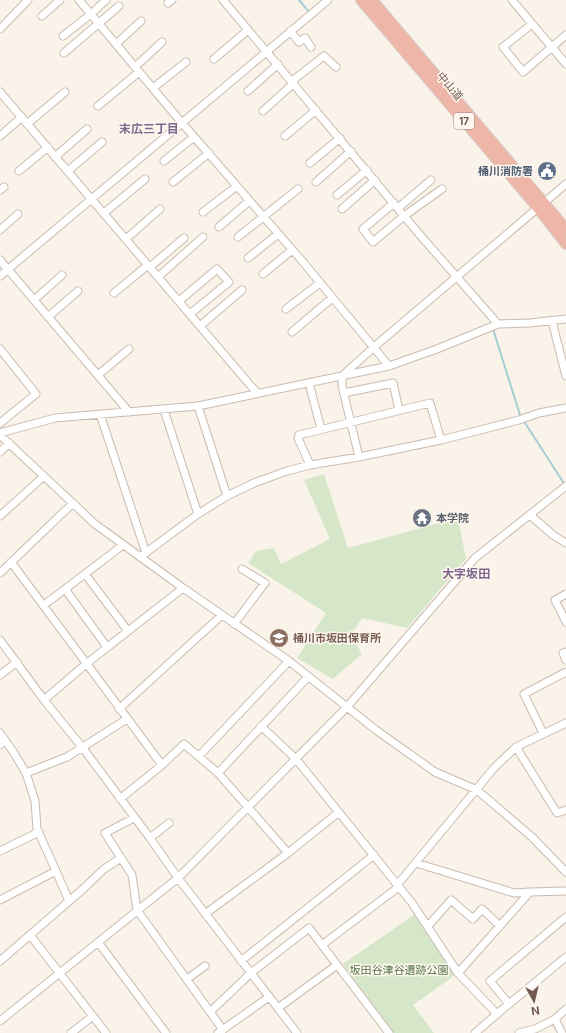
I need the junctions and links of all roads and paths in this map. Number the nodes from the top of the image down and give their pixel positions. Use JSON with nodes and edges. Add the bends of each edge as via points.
{"nodes":[{"id":1,"x":28,"y":0,"type":"edge"},
{"id":2,"x":60,"y":0,"type":"edge"},
{"id":3,"x":79,"y":0,"type":"edge"},
{"id":4,"x":106,"y":0,"type":"edge"},
{"id":5,"x":223,"y":0,"type":"edge"},
{"id":6,"x":328,"y":0,"type":"edge"},
{"id":7,"x":361,"y":0,"type":"edge"},
{"id":8,"x":372,"y":0,"type":"edge"},
{"id":9,"x":512,"y":0,"type":"edge"},
{"id":10,"x":119,"y":6,"type":"dead end"},
{"id":11,"x":90,"y":14,"type":"junction"},
{"id":12,"x":42,"y":16,"type":"dead end"},
{"id":13,"x":141,"y":21,"type":"dead end"},
{"id":14,"x":99,"y":24,"type":"junction"},
{"id":15,"x":532,"y":24,"type":"junction"},
{"id":16,"x":0,"y":29,"type":"edge"},
{"id":17,"x":248,"y":30,"type":"junction"},
{"id":18,"x":290,"y":31,"type":"junction"},
{"id":19,"x":566,"y":35,"type":"edge"},
{"id":20,"x":62,"y":36,"type":"dead end"},
{"id":21,"x":162,"y":42,"type":"dead end"},
{"id":22,"x":116,"y":44,"type":"junction"},
{"id":23,"x":311,"y":47,"type":"dead end"},
{"id":24,"x":552,"y":47,"type":"junction"},
{"id":25,"x":266,"y":51,"type":"junction"},
{"id":26,"x":64,"y":53,"type":"dead end"},
{"id":27,"x":214,"y":59,"type":"dead end"},
{"id":28,"x":186,"y":62,"type":"dead end"},
{"id":29,"x":278,"y":64,"type":"junction"},
{"id":30,"x":566,"y":64,"type":"edge"},
{"id":31,"x":336,"y":67,"type":"dead end"},
{"id":32,"x":137,"y":70,"type":"junction"},
{"id":33,"x":293,"y":82,"type":"junction"},
{"id":34,"x":153,"y":88,"type":"junction"},
{"id":35,"x":248,"y":91,"type":"dead end"},
{"id":36,"x":0,"y":92,"type":"edge"},
{"id":37,"x":65,"y":92,"type":"dead end"},
{"id":38,"x":98,"y":106,"type":"dead end"},
{"id":39,"x":316,"y":110,"type":"junction"},
{"id":40,"x":263,"y":111,"type":"dead end"},
{"id":41,"x":22,"y":118,"type":"junction"},
{"id":42,"x":182,"y":123,"type":"junction"},
{"id":43,"x":27,"y":124,"type":"junction"},
{"id":44,"x":87,"y":129,"type":"dead end"},
{"id":45,"x":0,"y":136,"type":"edge"},
{"id":46,"x":285,"y":136,"type":"dead end"},
{"id":47,"x":194,"y":137,"type":"junction"},
{"id":48,"x":340,"y":138,"type":"junction"},
{"id":49,"x":102,"y":142,"type":"dead end"},
{"id":50,"x":48,"y":147,"type":"junction"},
{"id":51,"x":351,"y":151,"type":"junction"},
{"id":52,"x":209,"y":154,"type":"junction"},
{"id":53,"x":56,"y":157,"type":"junction"},
{"id":54,"x":164,"y":161,"type":"dead end"},
{"id":55,"x":310,"y":163,"type":"dead end"},
{"id":56,"x":367,"y":170,"type":"junction"},
{"id":57,"x":19,"y":171,"type":"dead end"},
{"id":58,"x":68,"y":171,"type":"junction"},
{"id":59,"x":145,"y":179,"type":"dead end"},
{"id":60,"x":375,"y":180,"type":"junction"},
{"id":61,"x":431,"y":180,"type":"dead end"},
{"id":62,"x":174,"y":182,"type":"dead end"},
{"id":63,"x":316,"y":182,"type":"dead end"},
{"id":64,"x":566,"y":184,"type":"edge"},
{"id":65,"x":237,"y":186,"type":"junction"},
{"id":66,"x":298,"y":189,"type":"dead end"},
{"id":67,"x":442,"y":189,"type":"dead end"},
{"id":68,"x":337,"y":195,"type":"dead end"},
{"id":69,"x":92,"y":199,"type":"junction"},
{"id":70,"x":249,"y":201,"type":"junction"},
{"id":71,"x":541,"y":205,"type":"junction"},
{"id":72,"x":396,"y":206,"type":"junction"},
{"id":73,"x":160,"y":209,"type":"dead end"},
{"id":74,"x":342,"y":209,"type":"dead end"},
{"id":75,"x":203,"y":212,"type":"dead end"},
{"id":76,"x":104,"y":213,"type":"junction"},
{"id":77,"x":18,"y":214,"type":"dead end"},
{"id":78,"x":404,"y":216,"type":"junction"},
{"id":79,"x":263,"y":217,"type":"junction"},
{"id":80,"x":219,"y":227,"type":"dead end"},
{"id":81,"x":566,"y":229,"type":"edge"},
{"id":82,"x":0,"y":230,"type":"edge"},
{"id":83,"x":278,"y":234,"type":"junction"},
{"id":84,"x":238,"y":237,"type":"dead end"},
{"id":85,"x":184,"y":238,"type":"dead end"},
{"id":86,"x":203,"y":238,"type":"dead end"},
{"id":87,"x":126,"y":239,"type":"junction"},
{"id":88,"x":566,"y":244,"type":"edge"},
{"id":89,"x":292,"y":250,"type":"junction"},
{"id":90,"x":248,"y":258,"type":"dead end"},
{"id":91,"x":0,"y":260,"type":"edge"},
{"id":92,"x":149,"y":266,"type":"junction"},
{"id":93,"x":8,"y":270,"type":"junction"},
{"id":94,"x":263,"y":274,"type":"dead end"},
{"id":95,"x":62,"y":275,"type":"dead end"},
{"id":96,"x":0,"y":276,"type":"edge"},
{"id":97,"x":158,"y":277,"type":"junction"},
{"id":98,"x":457,"y":277,"type":"junction"},
{"id":99,"x":320,"y":283,"type":"junction"},
{"id":100,"x":242,"y":290,"type":"dead end"},
{"id":101,"x":78,"y":291,"type":"dead end"},
{"id":102,"x":114,"y":293,"type":"dead end"},
{"id":103,"x":332,"y":298,"type":"junction"},
{"id":104,"x":34,"y":300,"type":"junction"},
{"id":105,"x":179,"y":301,"type":"junction"},
{"id":106,"x":286,"y":309,"type":"dead end"},
{"id":107,"x":190,"y":314,"type":"junction"},
{"id":108,"x":48,"y":317,"type":"junction"},
{"id":109,"x":566,"y":319,"type":"edge"},
{"id":110,"x":552,"y":321,"type":"junction"},
{"id":111,"x":498,"y":324,"type":"junction"},
{"id":112,"x":200,"y":326,"type":"junction"},
{"id":113,"x":292,"y":332,"type":"dead end"},
{"id":114,"x":374,"y":347,"type":"junction"},
{"id":115,"x":0,"y":349,"type":"edge"},
{"id":116,"x":129,"y":349,"type":"dead end"},
{"id":117,"x":389,"y":366,"type":"junction"},
{"id":118,"x":98,"y":375,"type":"junction"},
{"id":119,"x":342,"y":376,"type":"junction"},
{"id":120,"x":566,"y":376,"type":"edge"},
{"id":121,"x":309,"y":383,"type":"junction"},
{"id":122,"x":258,"y":393,"type":"junction"},
{"id":123,"x":344,"y":393,"type":"junction"},
{"id":124,"x":198,"y":406,"type":"junction"},
{"id":125,"x":566,"y":408,"type":"edge"},
{"id":126,"x":164,"y":410,"type":"junction"},
{"id":127,"x":399,"y":410,"type":"junction"},
{"id":128,"x":129,"y":412,"type":"junction"},
{"id":129,"x":100,"y":414,"type":"junction"},
{"id":130,"x":350,"y":422,"type":"junction"},
{"id":131,"x":0,"y":423,"type":"edge"},
{"id":132,"x":321,"y":429,"type":"junction"},
{"id":133,"x":0,"y":434,"type":"edge"},
{"id":134,"x":441,"y":440,"type":"junction"},
{"id":135,"x":9,"y":444,"type":"junction"},
{"id":136,"x":0,"y":452,"type":"edge"},
{"id":137,"x":358,"y":456,"type":"junction"},
{"id":138,"x":310,"y":465,"type":"junction"},
{"id":139,"x":44,"y":476,"type":"junction"},
{"id":140,"x":566,"y":486,"type":"edge"},
{"id":141,"x":227,"y":496,"type":"junction"},
{"id":142,"x":73,"y":503,"type":"junction"},
{"id":143,"x":198,"y":514,"type":"junction"},
{"id":144,"x":530,"y":515,"type":"junction"},
{"id":145,"x":0,"y":516,"type":"edge"},
{"id":146,"x":566,"y":543,"type":"edge"},
{"id":147,"x":123,"y":545,"type":"junction"},
{"id":148,"x":143,"y":555,"type":"junction"},
{"id":149,"x":11,"y":562,"type":"junction"},
{"id":150,"x":242,"y":569,"type":"dead end"},
{"id":151,"x":0,"y":572,"type":"edge"},
{"id":152,"x":85,"y":574,"type":"junction"},
{"id":153,"x":183,"y":588,"type":"junction"},
{"id":154,"x":65,"y":589,"type":"junction"},
{"id":155,"x":566,"y":594,"type":"edge"},
{"id":156,"x":44,"y":605,"type":"junction"},
{"id":157,"x":222,"y":615,"type":"junction"},
{"id":158,"x":566,"y":622,"type":"edge"},
{"id":159,"x":234,"y":624,"type":"junction"},
{"id":160,"x":128,"y":631,"type":"junction"},
{"id":161,"x":0,"y":640,"type":"edge"},
{"id":162,"x":107,"y":647,"type":"junction"},
{"id":163,"x":566,"y":652,"type":"edge"},
{"id":164,"x":566,"y":660,"type":"edge"},
{"id":165,"x":288,"y":661,"type":"junction"},
{"id":166,"x":17,"y":662,"type":"junction"},
{"id":167,"x":86,"y":664,"type":"junction"},
{"id":168,"x":566,"y":672,"type":"edge"},
{"id":169,"x":0,"y":675,"type":"edge"},
{"id":170,"x":308,"y":677,"type":"junction"},
{"id":171,"x":44,"y":700,"type":"junction"},
{"id":172,"x":347,"y":707,"type":"junction"},
{"id":173,"x":119,"y":708,"type":"junction"},
{"id":174,"x":127,"y":719,"type":"junction"},
{"id":175,"x":566,"y":723,"type":"edge"},
{"id":176,"x":262,"y":726,"type":"junction"},
{"id":177,"x":0,"y":733,"type":"edge"},
{"id":178,"x":543,"y":733,"type":"junction"},
{"id":179,"x":3,"y":743,"type":"edge"},
{"id":180,"x":82,"y":747,"type":"junction"},
{"id":181,"x":516,"y":747,"type":"junction"},
{"id":182,"x":199,"y":756,"type":"junction"},
{"id":183,"x":296,"y":759,"type":"junction"},
{"id":184,"x":162,"y":765,"type":"junction"},
{"id":185,"x":26,"y":773,"type":"junction"},
{"id":186,"x":218,"y":773,"type":"junction"},
{"id":187,"x":477,"y":790,"type":"junction"},
{"id":188,"x":120,"y":799,"type":"junction"},
{"id":189,"x":248,"y":807,"type":"junction"},
{"id":190,"x":566,"y":810,"type":"edge"},
{"id":191,"x":340,"y":812,"type":"junction"},
{"id":192,"x":134,"y":818,"type":"junction"},
{"id":193,"x":169,"y":824,"type":"dead end"},
{"id":194,"x":39,"y":832,"type":"junction"},
{"id":195,"x":150,"y":838,"type":"junction"},
{"id":196,"x":0,"y":851,"type":"edge"},
{"id":197,"x":288,"y":853,"type":"junction"},
{"id":198,"x":374,"y":855,"type":"junction"},
{"id":199,"x":121,"y":858,"type":"junction"},
{"id":200,"x":416,"y":863,"type":"junction"},
{"id":201,"x":56,"y":871,"type":"junction"},
{"id":202,"x":566,"y":872,"type":"edge"},
{"id":203,"x":178,"y":878,"type":"junction"},
{"id":204,"x":398,"y":884,"type":"junction"},
{"id":205,"x":566,"y":891,"type":"edge"},
{"id":206,"x":530,"y":892,"type":"junction"},
{"id":207,"x":0,"y":900,"type":"edge"},
{"id":208,"x":69,"y":901,"type":"junction"},
{"id":209,"x":137,"y":910,"type":"junction"},
{"id":210,"x":205,"y":914,"type":"junction"},
{"id":211,"x":566,"y":916,"type":"edge"},
{"id":212,"x":428,"y":926,"type":"junction"},
{"id":213,"x":500,"y":926,"type":"junction"},
{"id":214,"x":30,"y":935,"type":"junction"},
{"id":215,"x":98,"y":942,"type":"junction"},
{"id":216,"x":322,"y":945,"type":"junction"},
{"id":217,"x":566,"y":957,"type":"edge"},
{"id":218,"x":0,"y":960,"type":"edge"},
{"id":219,"x":241,"y":960,"type":"junction"},
{"id":220,"x":337,"y":965,"type":"junction"},
{"id":221,"x":205,"y":966,"type":"dead end"},
{"id":222,"x":458,"y":972,"type":"junction"},
{"id":223,"x":60,"y":973,"type":"junction"},
{"id":224,"x":251,"y":973,"type":"junction"},
{"id":225,"x":187,"y":979,"type":"junction"},
{"id":226,"x":269,"y":997,"type":"junction"},
{"id":227,"x":509,"y":1004,"type":"junction"},
{"id":228,"x":278,"y":1008,"type":"junction"},
{"id":229,"x":566,"y":1009,"type":"edge"},
{"id":230,"x":210,"y":1012,"type":"junction"},
{"id":231,"x":497,"y":1014,"type":"junction"},
{"id":232,"x":93,"y":1016,"type":"junction"},
{"id":233,"x":555,"y":1019,"type":"junction"},
{"id":234,"x":0,"y":1021,"type":"edge"},
{"id":235,"x":220,"y":1031,"type":"edge"},
{"id":236,"x":71,"y":1033,"type":"edge"},
{"id":237,"x":106,"y":1033,"type":"edge"},
{"id":238,"x":166,"y":1033,"type":"edge"},
{"id":239,"x":297,"y":1033,"type":"edge"},
{"id":240,"x":389,"y":1033,"type":"edge"},
{"id":241,"x":475,"y":1033,"type":"edge"},
{"id":242,"x":519,"y":1033,"type":"edge"},
{"id":243,"x":562,"y":1033,"type":"edge"}],
"edges":[{"from":1,"to":16,"type":"street"},
{"from":2,"to":12,"type":"street"},
{"from":3,"to":11,"type":"street"},
{"from":4,"to":11,"type":"street"},
{"from":5,"to":17,"type":"street"},
{"from":6,"to":18,"type":"street"},
{"from":7,"to":71,"type":"highway","name":"中山道","number":"17"},
{"from":8,"to":71,"type":"highway","name":"中山道","number":"17"},
{"from":9,"to":15,"type":"street"},
{"from":10,"to":14,"type":"street"},
{"from":11,"to":14,"type":"street"},
{"from":11,"to":20,"type":"street"},
{"from":13,"to":22,"type":"street"},
{"from":14,"to":22,"type":"street"},
{"from":14,"to":26,"type":"street"},
{"from":15,"to":24,"type":"street"},
{"from":15,"to":24,"type":"street","via":[[503,47],[523,72]]},
{"from":17,"to":25,"type":"street"},
{"from":17,"to":27,"type":"street"},
{"from":18,"to":23,"type":"street","via":[[299,42],[305,38]]},
{"from":18,"to":25,"type":"street"},
{"from":19,"to":24,"type":"street"},
{"from":21,"to":32,"type":"street"},
{"from":22,"to":32,"type":"street"},
{"from":24,"to":30,"type":"street"},
{"from":25,"to":29,"type":"street"},
{"from":25,"to":42,"type":"street"},
{"from":28,"to":34,"type":"street"},
{"from":29,"to":33,"type":"street"},
{"from":29,"to":35,"type":"street"},
{"from":31,"to":33,"type":"street","via":[[324,56]]},
{"from":32,"to":34,"type":"street"},
{"from":32,"to":38,"type":"street"},
{"from":33,"to":39,"type":"street"},
{"from":33,"to":40,"type":"street"},
{"from":34,"to":42,"type":"street"},
{"from":36,"to":41,"type":"street"},
{"from":37,"to":43,"type":"street"},
{"from":39,"to":46,"type":"street"},
{"from":39,"to":48,"type":"street"},
{"from":41,"to":43,"type":"street"},
{"from":41,"to":45,"type":"street"},
{"from":42,"to":47,"type":"street"},
{"from":42,"to":69,"type":"street"},
{"from":43,"to":50,"type":"street"},
{"from":44,"to":53,"type":"street"},
{"from":47,"to":52,"type":"street"},
{"from":47,"to":54,"type":"street"},
{"from":48,"to":51,"type":"street"},
{"from":48,"to":55,"type":"street"},
{"from":49,"to":58,"type":"street"},
{"from":50,"to":53,"type":"street"},
{"from":50,"to":57,"type":"street"},
{"from":51,"to":56,"type":"street"},
{"from":51,"to":63,"type":"street"},
{"from":52,"to":62,"type":"street"},
{"from":52,"to":65,"type":"street"},
{"from":53,"to":58,"type":"street"},
{"from":56,"to":60,"type":"street"},
{"from":56,"to":68,"type":"street"},
{"from":58,"to":69,"type":"street"},
{"from":59,"to":76,"type":"street"},
{"from":60,"to":72,"type":"street"},
{"from":60,"to":74,"type":"street"},
{"from":61,"to":72,"type":"street"},
{"from":64,"to":71,"type":"street"},
{"from":65,"to":70,"type":"street"},
{"from":65,"to":75,"type":"street"},
{"from":66,"to":79,"type":"street"},
{"from":67,"to":78,"type":"street"},
{"from":69,"to":76,"type":"street"},
{"from":69,"to":93,"type":"street"},
{"from":70,"to":79,"type":"street"},
{"from":70,"to":80,"type":"street"},
{"from":71,"to":81,"type":"highway","name":"中山道","number":"17"},
{"from":71,"to":88,"type":"highway","name":"中山道","number":"17"},
{"from":71,"to":98,"type":"street"},
{"from":72,"to":78,"type":"street"},
{"from":72,"to":78,"type":"street","via":[[362,228],[373,242]]},
{"from":73,"to":87,"type":"street"},
{"from":76,"to":87,"type":"street"},
{"from":77,"to":82,"type":"street"},
{"from":78,"to":98,"type":"street"},
{"from":79,"to":83,"type":"street"},
{"from":79,"to":84,"type":"street"},
{"from":83,"to":89,"type":"street"},
{"from":83,"to":90,"type":"street"},
{"from":85,"to":92,"type":"street"},
{"from":86,"to":97,"type":"street"},
{"from":87,"to":92,"type":"street"},
{"from":89,"to":94,"type":"street"},
{"from":89,"to":99,"type":"street"},
{"from":91,"to":93,"type":"street"},
{"from":92,"to":97,"type":"street"},
{"from":92,"to":102,"type":"street"},
{"from":93,"to":96,"type":"street"},
{"from":93,"to":104,"type":"street"},
{"from":95,"to":104,"type":"street"},
{"from":97,"to":105,"type":"street"},
{"from":98,"to":111,"type":"street"},
{"from":98,"to":114,"type":"street"},
{"from":99,"to":103,"type":"street"},
{"from":99,"to":106,"type":"street"},
{"from":100,"to":112,"type":"street"},
{"from":101,"to":108,"type":"street"},
{"from":103,"to":113,"type":"street"},
{"from":103,"to":114,"type":"street"},
{"from":104,"to":108,"type":"street"},
{"from":105,"to":107,"type":"street"},
{"from":105,"to":107,"type":"street","via":[[218,269],[229,282]]},
{"from":107,"to":112,"type":"street"},
{"from":108,"to":118,"type":"street"},
{"from":109,"to":110,"type":"street"},
{"from":110,"to":111,"type":"street"},
{"from":110,"to":120,"type":"street"},
{"from":111,"to":117,"type":"street"},
{"from":112,"to":122,"type":"street"},
{"from":114,"to":117,"type":"street"},
{"from":114,"to":119,"type":"street"},
{"from":115,"to":131,"type":"street","via":[[36,394]]},
{"from":116,"to":118,"type":"street"},
{"from":117,"to":119,"type":"street"},
{"from":118,"to":128,"type":"street"},
{"from":119,"to":121,"type":"street"},
{"from":119,"to":123,"type":"street"},
{"from":121,"to":122,"type":"street"},
{"from":121,"to":132,"type":"street"},
{"from":122,"to":124,"type":"street"},
{"from":123,"to":127,"type":"street","via":[[393,383]]},
{"from":123,"to":130,"type":"street"},
{"from":124,"to":126,"type":"street"},
{"from":124,"to":141,"type":"street"},
{"from":125,"to":134,"type":"street"},
{"from":126,"to":128,"type":"street"},
{"from":126,"to":143,"type":"street"},
{"from":127,"to":130,"type":"street"},
{"from":127,"to":134,"type":"street","via":[[430,403]]},
{"from":128,"to":129,"type":"street"},
{"from":129,"to":133,"type":"street","via":[[55,418]]},
{"from":129,"to":148,"type":"street"},
{"from":130,"to":132,"type":"street"},
{"from":130,"to":137,"type":"street"},
{"from":132,"to":138,"type":"street","via":[[298,435]]},
{"from":133,"to":135,"type":"street"},
{"from":134,"to":137,"type":"street"},
{"from":135,"to":136,"type":"street"},
{"from":135,"to":139,"type":"street"},
{"from":137,"to":138,"type":"street"},
{"from":138,"to":141,"type":"street","via":[[254,483]]},
{"from":139,"to":142,"type":"street"},
{"from":139,"to":145,"type":"street"},
{"from":140,"to":144,"type":"street"},
{"from":141,"to":143,"type":"street"},
{"from":142,"to":147,"type":"street"},
{"from":142,"to":149,"type":"street"},
{"from":143,"to":148,"type":"street"},
{"from":144,"to":146,"type":"street"},
{"from":144,"to":172,"type":"street","via":[[475,558]]},
{"from":147,"to":148,"type":"street"},
{"from":147,"to":152,"type":"street"},
{"from":148,"to":153,"type":"street"},
{"from":149,"to":151,"type":"street"},
{"from":149,"to":156,"type":"street"},
{"from":150,"to":159,"type":"street","via":[[265,583]]},
{"from":152,"to":154,"type":"street"},
{"from":152,"to":160,"type":"street"},
{"from":153,"to":157,"type":"street"},
{"from":153,"to":160,"type":"street"},
{"from":154,"to":156,"type":"street"},
{"from":154,"to":162,"type":"street"},
{"from":155,"to":158,"type":"street","via":[[555,600]]},
{"from":156,"to":167,"type":"street"},
{"from":157,"to":159,"type":"street"},
{"from":157,"to":173,"type":"street"},
{"from":159,"to":165,"type":"street"},
{"from":160,"to":162,"type":"street"},
{"from":161,"to":166,"type":"street"},
{"from":162,"to":167,"type":"street"},
{"from":163,"to":164,"type":"street","via":[[563,653]]},
{"from":165,"to":170,"type":"street"},
{"from":165,"to":182,"type":"street"},
{"from":166,"to":169,"type":"street"},
{"from":166,"to":171,"type":"street"},
{"from":167,"to":171,"type":"street"},
{"from":167,"to":173,"type":"street"},
{"from":168,"to":178,"type":"street","via":[[524,694]]},
{"from":170,"to":172,"type":"street"},
{"from":170,"to":176,"type":"street"},
{"from":171,"to":180,"type":"street"},
{"from":172,"to":183,"type":"street"},
{"from":172,"to":187,"type":"street","via":[[436,772]]},
{"from":173,"to":174,"type":"street"},
{"from":174,"to":180,"type":"street"},
{"from":174,"to":184,"type":"street"},
{"from":175,"to":178,"type":"street"},
{"from":176,"to":183,"type":"street"},
{"from":176,"to":186,"type":"street"},
{"from":177,"to":179,"type":"street"},
{"from":178,"to":181,"type":"street"},
{"from":179,"to":185,"type":"street","via":[[14,752]]},
{"from":180,"to":185,"type":"street","via":[[67,757]]},
{"from":180,"to":188,"type":"street"},
{"from":181,"to":187,"type":"street","via":[[494,768]]},
{"from":181,"to":190,"type":"street","via":[[557,813]]},
{"from":182,"to":184,"type":"street","via":[[184,744]]},
{"from":182,"to":186,"type":"street"},
{"from":183,"to":189,"type":"street"},
{"from":183,"to":191,"type":"street"},
{"from":184,"to":188,"type":"street"},
{"from":185,"to":194,"type":"street","via":[[35,801]]},
{"from":186,"to":189,"type":"street"},
{"from":187,"to":200,"type":"street"},
{"from":187,"to":202,"type":"street","via":[[532,837]]},
{"from":188,"to":192,"type":"street"},
{"from":189,"to":197,"type":"street"},
{"from":189,"to":203,"type":"street"},
{"from":191,"to":197,"type":"street"},
{"from":191,"to":198,"type":"street"},
{"from":192,"to":195,"type":"street"},
{"from":192,"to":199,"type":"street","via":[[105,833]]},
{"from":193,"to":195,"type":"street"},
{"from":194,"to":196,"type":"street"},
{"from":194,"to":201,"type":"street"},
{"from":195,"to":203,"type":"street"},
{"from":197,"to":210,"type":"street"},
{"from":198,"to":204,"type":"street"},
{"from":198,"to":219,"type":"street"},
{"from":199,"to":208,"type":"street","via":[[104,869]]},
{"from":199,"to":209,"type":"street","via":[[132,875]]},
{"from":200,"to":204,"type":"street"},
{"from":200,"to":206,"type":"street","via":[[514,893]]},
{"from":201,"to":207,"type":"street"},
{"from":201,"to":208,"type":"street"},
{"from":203,"to":209,"type":"street"},
{"from":203,"to":210,"type":"street"},
{"from":204,"to":212,"type":"street"},
{"from":204,"to":216,"type":"street","via":[[396,889]]},
{"from":205,"to":206,"type":"street"},
{"from":206,"to":213,"type":"street"},
{"from":208,"to":214,"type":"street"},
{"from":209,"to":215,"type":"street"},
{"from":209,"to":225,"type":"street"},
{"from":210,"to":219,"type":"street"},
{"from":211,"to":227,"type":"street","via":[[490,981]]},
{"from":212,"to":213,"type":"street","via":[[451,900],[473,919],[482,909]]},
{"from":212,"to":222,"type":"street"},
{"from":213,"to":222,"type":"street"},
{"from":214,"to":218,"type":"street"},
{"from":214,"to":223,"type":"street"},
{"from":215,"to":223,"type":"street"},
{"from":215,"to":238,"type":"street"},
{"from":216,"to":220,"type":"street"},
{"from":216,"to":224,"type":"street","via":[[309,928]]},
{"from":217,"to":227,"type":"street"},
{"from":219,"to":224,"type":"street"},
{"from":220,"to":228,"type":"street"},
{"from":220,"to":240,"type":"street"},
{"from":221,"to":225,"type":"street"},
{"from":222,"to":231,"type":"street"},
{"from":223,"to":232,"type":"street"},
{"from":223,"to":234,"type":"street"},
{"from":224,"to":226,"type":"street"},
{"from":224,"to":230,"type":"street"},
{"from":225,"to":230,"type":"street"},
{"from":226,"to":228,"type":"street"},
{"from":226,"to":235,"type":"street"},
{"from":227,"to":231,"type":"street"},
{"from":228,"to":239,"type":"street"},
{"from":229,"to":233,"type":"street"},
{"from":230,"to":235,"type":"street"},
{"from":231,"to":241,"type":"street"},
{"from":232,"to":236,"type":"street"},
{"from":232,"to":237,"type":"street"},
{"from":233,"to":242,"type":"street","via":[[535,1029]]},
{"from":233,"to":243,"type":"street"}]}
